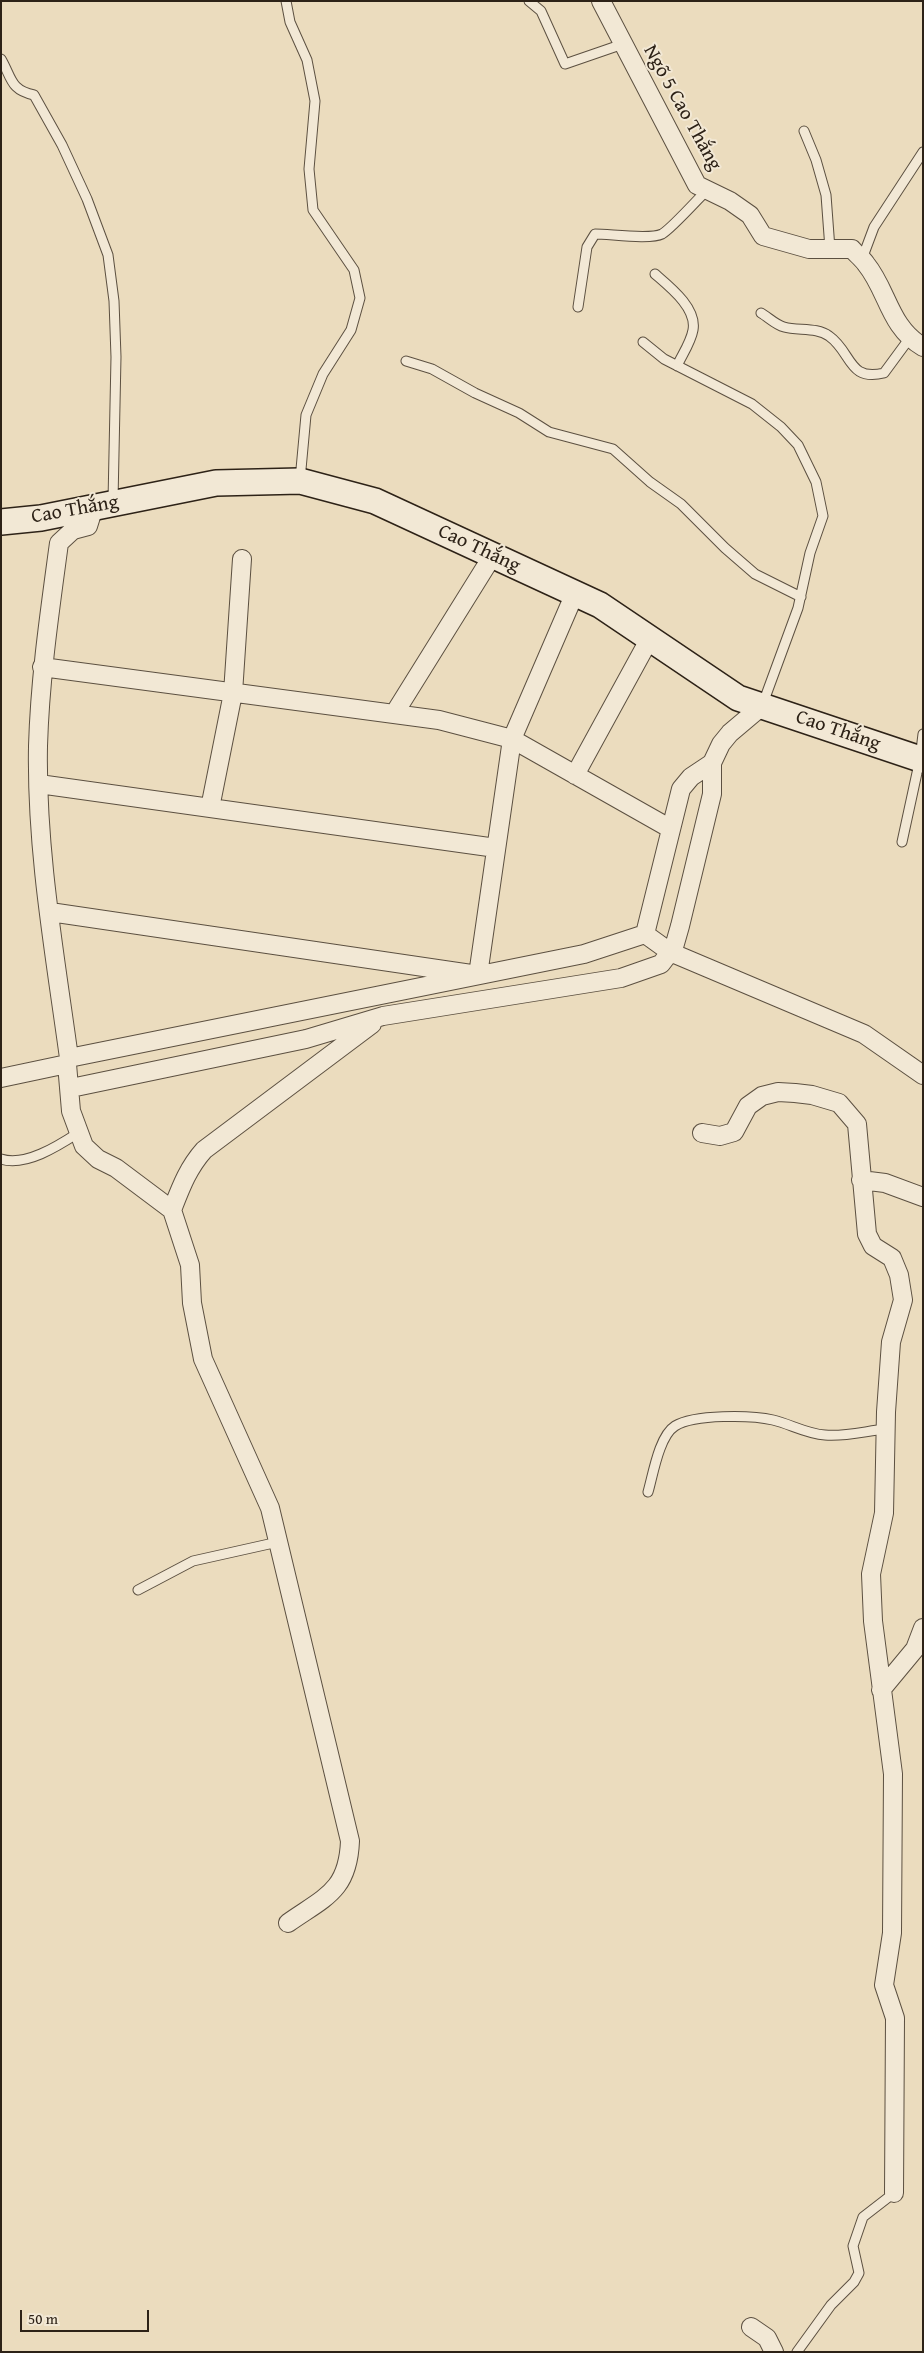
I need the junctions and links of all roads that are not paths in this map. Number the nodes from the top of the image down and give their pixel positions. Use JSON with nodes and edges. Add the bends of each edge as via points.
{"nodes":[{"id":1,"x":286,"y":1,"type":"edge"},
{"id":2,"x":529,"y":1,"type":"edge"},
{"id":3,"x":601,"y":1,"type":"edge"},
{"id":4,"x":623,"y":44,"type":"junction"},
{"id":5,"x":1,"y":60,"type":"edge"},
{"id":6,"x":804,"y":131,"type":"dead end"},
{"id":7,"x":923,"y":152,"type":"edge"},
{"id":8,"x":707,"y":190,"type":"junction"},
{"id":9,"x":830,"y":249,"type":"junction"},
{"id":10,"x":862,"y":260,"type":"junction"},
{"id":11,"x":655,"y":274,"type":"dead end"},
{"id":12,"x":578,"y":307,"type":"dead end"},
{"id":13,"x":761,"y":313,"type":"dead end"},
{"id":14,"x":643,"y":342,"type":"dead end"},
{"id":15,"x":916,"y":343,"type":"edge"},
{"id":16,"x":406,"y":361,"type":"dead end"},
{"id":17,"x":677,"y":366,"type":"junction"},
{"id":18,"x":300,"y":481,"type":"junction"},
{"id":19,"x":104,"y":505,"type":"junction"},
{"id":20,"x":1,"y":522,"type":"edge"},
{"id":21,"x":493,"y":555,"type":"junction"},
{"id":22,"x":242,"y":559,"type":"dead end"},
{"id":23,"x":574,"y":593,"type":"junction"},
{"id":24,"x":801,"y":597,"type":"junction"},
{"id":25,"x":650,"y":638,"type":"junction"},
{"id":26,"x":42,"y":667,"type":"junction"},
{"id":27,"x":233,"y":692,"type":"junction"},
{"id":28,"x":762,"y":706,"type":"junction"},
{"id":29,"x":394,"y":714,"type":"junction"},
{"id":30,"x":923,"y":734,"type":"edge"},
{"id":31,"x":512,"y":738,"type":"junction"},
{"id":32,"x":921,"y":759,"type":"edge"},
{"id":33,"x":712,"y":763,"type":"junction"},
{"id":34,"x":575,"y":775,"type":"junction"},
{"id":35,"x":39,"y":784,"type":"junction"},
{"id":36,"x":210,"y":808,"type":"junction"},
{"id":37,"x":671,"y":829,"type":"junction"},
{"id":38,"x":902,"y":842,"type":"dead end"},
{"id":39,"x":496,"y":848,"type":"junction"},
{"id":40,"x":50,"y":912,"type":"junction"},
{"id":41,"x":646,"y":934,"type":"junction"},
{"id":42,"x":670,"y":952,"type":"junction"},
{"id":43,"x":478,"y":975,"type":"junction"},
{"id":44,"x":383,"y":1016,"type":"junction"},
{"id":45,"x":68,"y":1061,"type":"junction"},
{"id":46,"x":923,"y":1075,"type":"edge"},
{"id":47,"x":1,"y":1078,"type":"edge"},
{"id":48,"x":70,"y":1088,"type":"junction"},
{"id":49,"x":78,"y":1133,"type":"junction"},
{"id":50,"x":702,"y":1133,"type":"dead end"},
{"id":51,"x":1,"y":1159,"type":"edge"},
{"id":52,"x":861,"y":1180,"type":"junction"},
{"id":53,"x":923,"y":1197,"type":"edge"},
{"id":54,"x":172,"y":1210,"type":"junction"},
{"id":55,"x":886,"y":1429,"type":"junction"},
{"id":56,"x":648,"y":1492,"type":"dead end"},
{"id":57,"x":278,"y":1542,"type":"junction"},
{"id":58,"x":138,"y":1590,"type":"dead end"},
{"id":59,"x":923,"y":1628,"type":"edge"},
{"id":60,"x":881,"y":1690,"type":"junction"},
{"id":61,"x":288,"y":1923,"type":"dead end"},
{"id":62,"x":894,"y":2193,"type":"joint"},
{"id":63,"x":751,"y":2327,"type":"dead end"},
{"id":64,"x":774,"y":2352,"type":"edge"},
{"id":65,"x":797,"y":2352,"type":"edge"}],
"edges":[{"from":1,"to":18,"type":"lane","via":[[290,22],[307,60],[315,101],[309,169],[313,210],[354,270],[360,298],[351,330],[323,374],[306,415]]},
{"from":2,"to":4,"type":"lane","via":[[541,11],[565,64]]},
{"from":3,"to":4,"type":"street","name":"Ngõ 5 Cao Thắng"},
{"from":4,"to":8,"type":"street","name":"Ngõ 5 Cao Thắng","via":[[697,185]]},
{"from":5,"to":19,"type":"lane","via":[[21,92],[34,95],[62,145],[108,256],[116,357]]},
{"from":6,"to":9,"type":"lane","via":[[826,195]]},
{"from":7,"to":10,"type":"lane","via":[[874,227]]},
{"from":8,"to":9,"type":"street","name":"Ngõ 5 Cao Thắng","via":[[750,215],[763,236],[809,249]]},
{"from":8,"to":12,"type":"lane","via":[[661,235],[595,234],[587,247]]},
{"from":9,"to":10,"type":"street","name":"Ngõ 5 Cao Thắng","via":[[852,250]]},
{"from":10,"to":15,"type":"street"},
{"from":11,"to":17,"type":"lane","via":[[672,288],[691,312],[694,330]]},
{"from":13,"to":15,"type":"lane","via":[[783,327],[829,336],[856,371],[871,376],[884,373]]},
{"from":14,"to":17,"type":"lane"},
{"from":16,"to":24,"type":"lane","via":[[432,369],[519,413],[549,432],[612,449],[681,504],[755,574]]},
{"from":17,"to":24,"type":"lane","via":[[752,404],[798,445],[816,482],[823,516],[810,553]]},
{"from":18,"to":19,"type":"main road","name":"Cao Thắng","via":[[216,482]]},
{"from":18,"to":21,"type":"main road","name":"Cao Thắng","via":[[375,501]]},
{"from":19,"to":20,"type":"main road","name":"Cao Thắng","via":[[41,518]]},
{"from":19,"to":26,"type":"street","via":[[88,526],[73,530],[59,543]]},
{"from":21,"to":23,"type":"main road","name":"Cao Thắng"},
{"from":21,"to":29,"type":"street"},
{"from":22,"to":27,"type":"street"},
{"from":23,"to":25,"type":"main road","name":"Cao Thắng","via":[[600,604]]},
{"from":23,"to":31,"type":"street"},
{"from":24,"to":28,"type":"lane"},
{"from":25,"to":28,"type":"main road","name":"Cao Thắng","via":[[738,698]]},
{"from":25,"to":34,"type":"street"},
{"from":26,"to":27,"type":"street"},
{"from":26,"to":35,"type":"street"},
{"from":27,"to":29,"type":"street"},
{"from":27,"to":36,"type":"street"},
{"from":28,"to":32,"type":"main road","name":"Cao Thắng"},
{"from":28,"to":33,"type":"street","via":[[730,733]]},
{"from":29,"to":31,"type":"street","via":[[439,720]]},
{"from":30,"to":32,"type":"lane"},
{"from":31,"to":34,"type":"street"},
{"from":31,"to":39,"type":"street"},
{"from":32,"to":38,"type":"lane"},
{"from":33,"to":37,"type":"street","via":[[691,777],[681,789]]},
{"from":33,"to":42,"type":"street","via":[[712,794],[680,926]]},
{"from":34,"to":37,"type":"street"},
{"from":35,"to":36,"type":"street"},
{"from":35,"to":40,"type":"street"},
{"from":36,"to":39,"type":"street"},
{"from":37,"to":41,"type":"street"},
{"from":39,"to":43,"type":"street"},
{"from":40,"to":43,"type":"street"},
{"from":40,"to":45,"type":"street"},
{"from":41,"to":42,"type":"street"},
{"from":41,"to":43,"type":"street","via":[[584,954]]},
{"from":42,"to":44,"type":"street","via":[[661,964],[621,978]]},
{"from":42,"to":46,"type":"street","via":[[864,1034]]},
{"from":43,"to":45,"type":"street"},
{"from":44,"to":48,"type":"street","via":[[306,1038]]},
{"from":44,"to":54,"type":"street","via":[[204,1150],[192,1164]]},
{"from":45,"to":47,"type":"street"},
{"from":45,"to":48,"type":"street"},
{"from":48,"to":49,"type":"street","via":[[71,1112]]},
{"from":49,"to":51,"type":"lane","via":[[50,1152],[9,1162]]},
{"from":49,"to":54,"type":"street","via":[[84,1146],[98,1159],[116,1168]]},
{"from":50,"to":52,"type":"street","via":[[720,1136],[734,1132],[748,1106],[762,1096],[778,1092],[812,1095],[839,1103],[857,1124]]},
{"from":52,"to":53,"type":"street","via":[[885,1183]]},
{"from":52,"to":55,"type":"street","via":[[867,1234],[873,1246],[892,1258],[903,1300],[891,1342]]},
{"from":54,"to":57,"type":"street","via":[[190,1265],[192,1303],[203,1359],[270,1508]]},
{"from":55,"to":56,"type":"lane","via":[[824,1435],[748,1415],[705,1418],[675,1426],[663,1440]]},
{"from":55,"to":60,"type":"street","via":[[884,1513],[871,1574]]},
{"from":57,"to":58,"type":"lane","via":[[193,1561]]},
{"from":57,"to":61,"type":"street","via":[[350,1841],[349,1861],[336,1890]]},
{"from":59,"to":60,"type":"street","via":[[915,1649]]},
{"from":60,"to":62,"type":"street","via":[[893,1774],[892,1933],[884,1985],[895,2018]]},
{"from":62,"to":65,"type":"lane","via":[[863,2217],[853,2246],[860,2273],[831,2305]]},
{"from":63,"to":64,"type":"street","via":[[767,2338]]}]}
